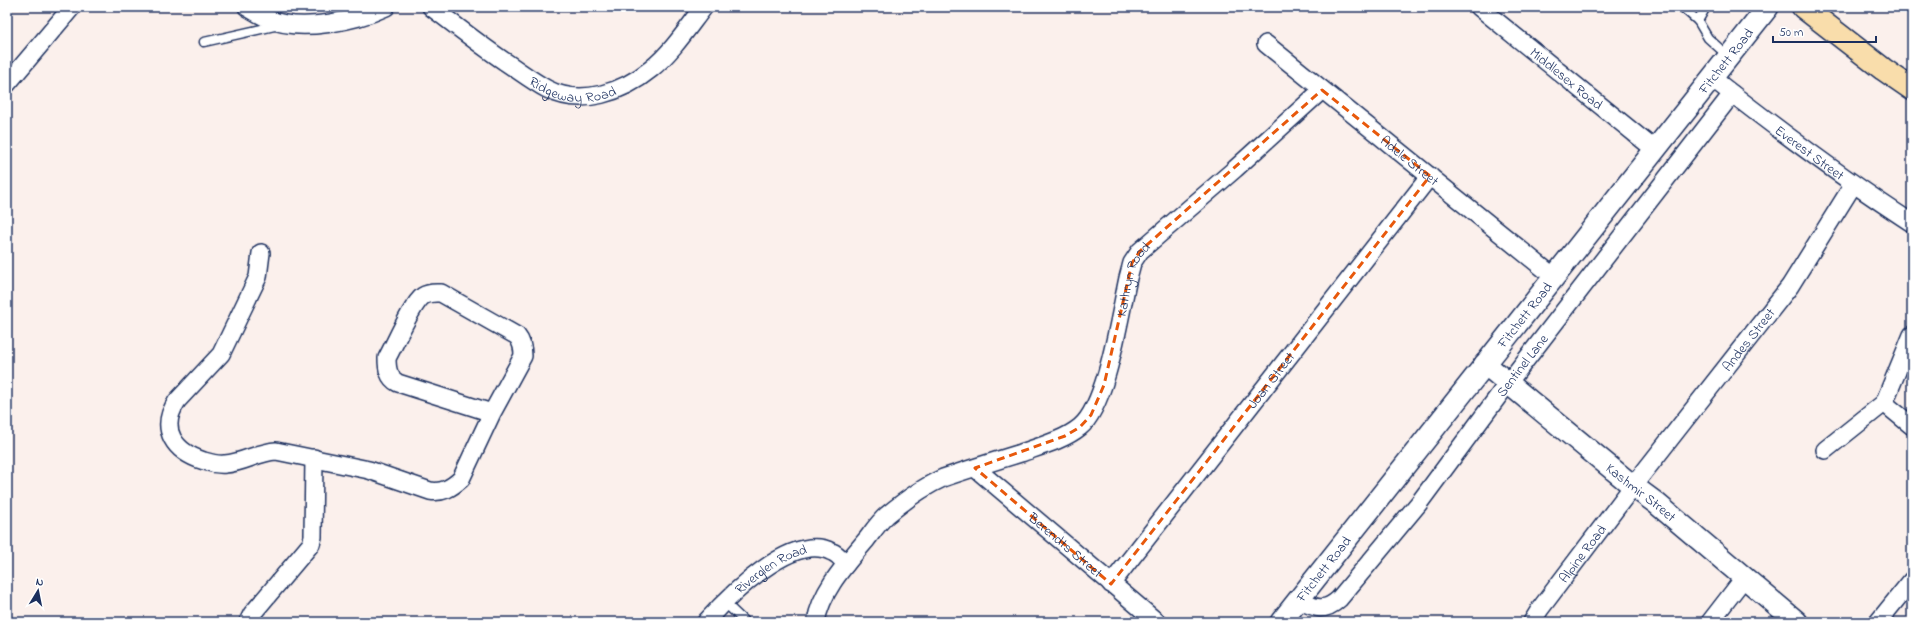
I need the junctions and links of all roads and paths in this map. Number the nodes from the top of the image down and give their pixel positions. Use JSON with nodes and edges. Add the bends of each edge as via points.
{"nodes":[{"id":1,"x":72,"y":7,"type":"edge"},
{"id":2,"x":248,"y":7,"type":"edge"},
{"id":3,"x":386,"y":7,"type":"edge"},
{"id":4,"x":430,"y":7,"type":"edge"},
{"id":5,"x":704,"y":7,"type":"edge"},
{"id":6,"x":1479,"y":7,"type":"edge"},
{"id":7,"x":1682,"y":7,"type":"edge"},
{"id":8,"x":1706,"y":7,"type":"edge"},
{"id":9,"x":1768,"y":7,"type":"edge"},
{"id":10,"x":1803,"y":7,"type":"edge"},
{"id":11,"x":1698,"y":21,"type":"junction"},
{"id":12,"x":285,"y":24,"type":"junction"},
{"id":13,"x":204,"y":42,"type":"dead end"},
{"id":14,"x":1266,"y":44,"type":"dead end"},
{"id":15,"x":1728,"y":57,"type":"junction"},
{"id":16,"x":1712,"y":78,"type":"junction"},
{"id":17,"x":7,"y":84,"type":"edge"},
{"id":18,"x":1912,"y":89,"type":"edge"},
{"id":19,"x":1322,"y":90,"type":"junction"},
{"id":20,"x":1732,"y":94,"type":"junction"},
{"id":21,"x":1654,"y":149,"type":"junction"},
{"id":22,"x":1430,"y":176,"type":"junction"},
{"id":23,"x":1853,"y":185,"type":"junction"},
{"id":24,"x":1912,"y":223,"type":"edge"},
{"id":25,"x":261,"y":253,"type":"dead end"},
{"id":26,"x":1553,"y":276,"type":"junction"},
{"id":27,"x":1912,"y":334,"type":"edge"},
{"id":28,"x":1485,"y":364,"type":"junction"},
{"id":29,"x":1508,"y":383,"type":"junction"},
{"id":30,"x":1884,"y":403,"type":"junction"},
{"id":31,"x":492,"y":413,"type":"junction"},
{"id":32,"x":1912,"y":426,"type":"edge"},
{"id":33,"x":1825,"y":450,"type":"dead end"},
{"id":34,"x":314,"y":458,"type":"junction"},
{"id":35,"x":975,"y":468,"type":"junction"},
{"id":36,"x":1633,"y":486,"type":"junction"},
{"id":37,"x":846,"y":564,"type":"junction"},
{"id":38,"x":1744,"y":578,"type":"junction"},
{"id":39,"x":1912,"y":580,"type":"edge"},
{"id":40,"x":1111,"y":584,"type":"junction"},
{"id":41,"x":1298,"y":600,"type":"junction"},
{"id":42,"x":724,"y":602,"type":"junction"},
{"id":43,"x":248,"y":622,"type":"edge"},
{"id":44,"x":706,"y":622,"type":"edge"},
{"id":45,"x":745,"y":622,"type":"edge"},
{"id":46,"x":816,"y":622,"type":"edge"},
{"id":47,"x":1157,"y":622,"type":"edge"},
{"id":48,"x":1281,"y":622,"type":"edge"},
{"id":49,"x":1532,"y":622,"type":"edge"},
{"id":50,"x":1710,"y":622,"type":"edge"},
{"id":51,"x":1797,"y":622,"type":"edge"},
{"id":52,"x":1878,"y":622,"type":"edge"}],
"edges":[{"from":1,"to":17,"type":"street"},
{"from":2,"to":12,"type":"street","via":[[269,19]]},
{"from":3,"to":12,"type":"street","via":[[340,21]]},
{"from":4,"to":5,"type":"street","name":"Ridgeway Road","via":[[548,89],[562,95],[591,97],[613,92],[651,69],[672,48]]},
{"from":6,"to":21,"type":"street","name":"Middlesex Road"},
{"from":7,"to":11,"type":"lane"},
{"from":8,"to":11,"type":"lane"},
{"from":9,"to":15,"type":"street","name":"Fitchett Road"},
{"from":10,"to":18,"type":"main road"},
{"from":11,"to":15,"type":"lane","via":[[1708,38]]},
{"from":12,"to":13,"type":"lane"},
{"from":14,"to":19,"type":"street","name":"Adele Street"},
{"from":15,"to":16,"type":"street","name":"Fitchett Road"},
{"from":16,"to":20,"type":"street","name":"Everest Street"},
{"from":16,"to":21,"type":"street","name":"Fitchett Road"},
{"from":19,"to":22,"type":"street","name":"Adele Street"},
{"from":19,"to":35,"type":"street","name":"Kathryn Road","via":[[1140,251],[1132,263],[1104,385],[1091,415],[1080,427],[1043,446]]},
{"from":20,"to":23,"type":"street","name":"Everest Street"},
{"from":20,"to":29,"type":"street","name":"Sentinel Lane"},
{"from":21,"to":26,"type":"street","name":"Fitchett Road"},
{"from":22,"to":26,"type":"street","name":"Adele Street"},
{"from":22,"to":40,"type":"street","name":"Joan Street"},
{"from":23,"to":24,"type":"street","name":"Everest Street"},
{"from":23,"to":36,"type":"street","name":"Andes Street","via":[[1790,286]]},
{"from":25,"to":34,"type":"street","via":[[258,277],[230,340],[221,354],[177,401],[170,415],[170,430],[173,441],[181,450],[210,463],[226,464],[266,451]]},
{"from":26,"to":28,"type":"street","name":"Fitchett Road"},
{"from":27,"to":30,"type":"street"},
{"from":28,"to":29,"type":"street","name":"Kashmir Street"},
{"from":28,"to":41,"type":"street","name":"Fitchett Road"},
{"from":29,"to":36,"type":"street","name":"Kashmir Street"},
{"from":29,"to":41,"type":"street","name":"Sentinel Lane","via":[[1419,503],[1339,599],[1332,606],[1322,608]]},
{"from":30,"to":32,"type":"street"},
{"from":30,"to":33,"type":"street"},
{"from":31,"to":31,"type":"street","via":[[398,383],[391,377],[387,367],[388,358],[418,302],[428,294],[441,293],[517,336],[521,341],[523,356]]},
{"from":31,"to":34,"type":"street","via":[[461,479],[447,490],[430,491],[369,470]]},
{"from":34,"to":43,"type":"street","via":[[311,544]]},
{"from":35,"to":37,"type":"street","name":"Kathryn Road","via":[[931,483],[902,503],[886,517]]},
{"from":35,"to":40,"type":"street","name":"Berendts Street"},
{"from":36,"to":38,"type":"street","name":"Kashmir Street"},
{"from":36,"to":49,"type":"street","name":"Alpine Road"},
{"from":37,"to":42,"type":"street","name":"Riverglen Road","via":[[832,551],[824,549],[814,548],[797,552],[769,565]]},
{"from":37,"to":46,"type":"street","name":"Kathryn Road","via":[[822,602]]},
{"from":38,"to":50,"type":"street"},
{"from":38,"to":51,"type":"street","name":"Kashmir Street"},
{"from":39,"to":52,"type":"street"},
{"from":40,"to":47,"type":"street","name":"Berendts Street"},
{"from":41,"to":48,"type":"street","name":"Fitchett Road"},
{"from":42,"to":44,"type":"street","name":"Riverglen Road"},
{"from":42,"to":45,"type":"lane"}]}
